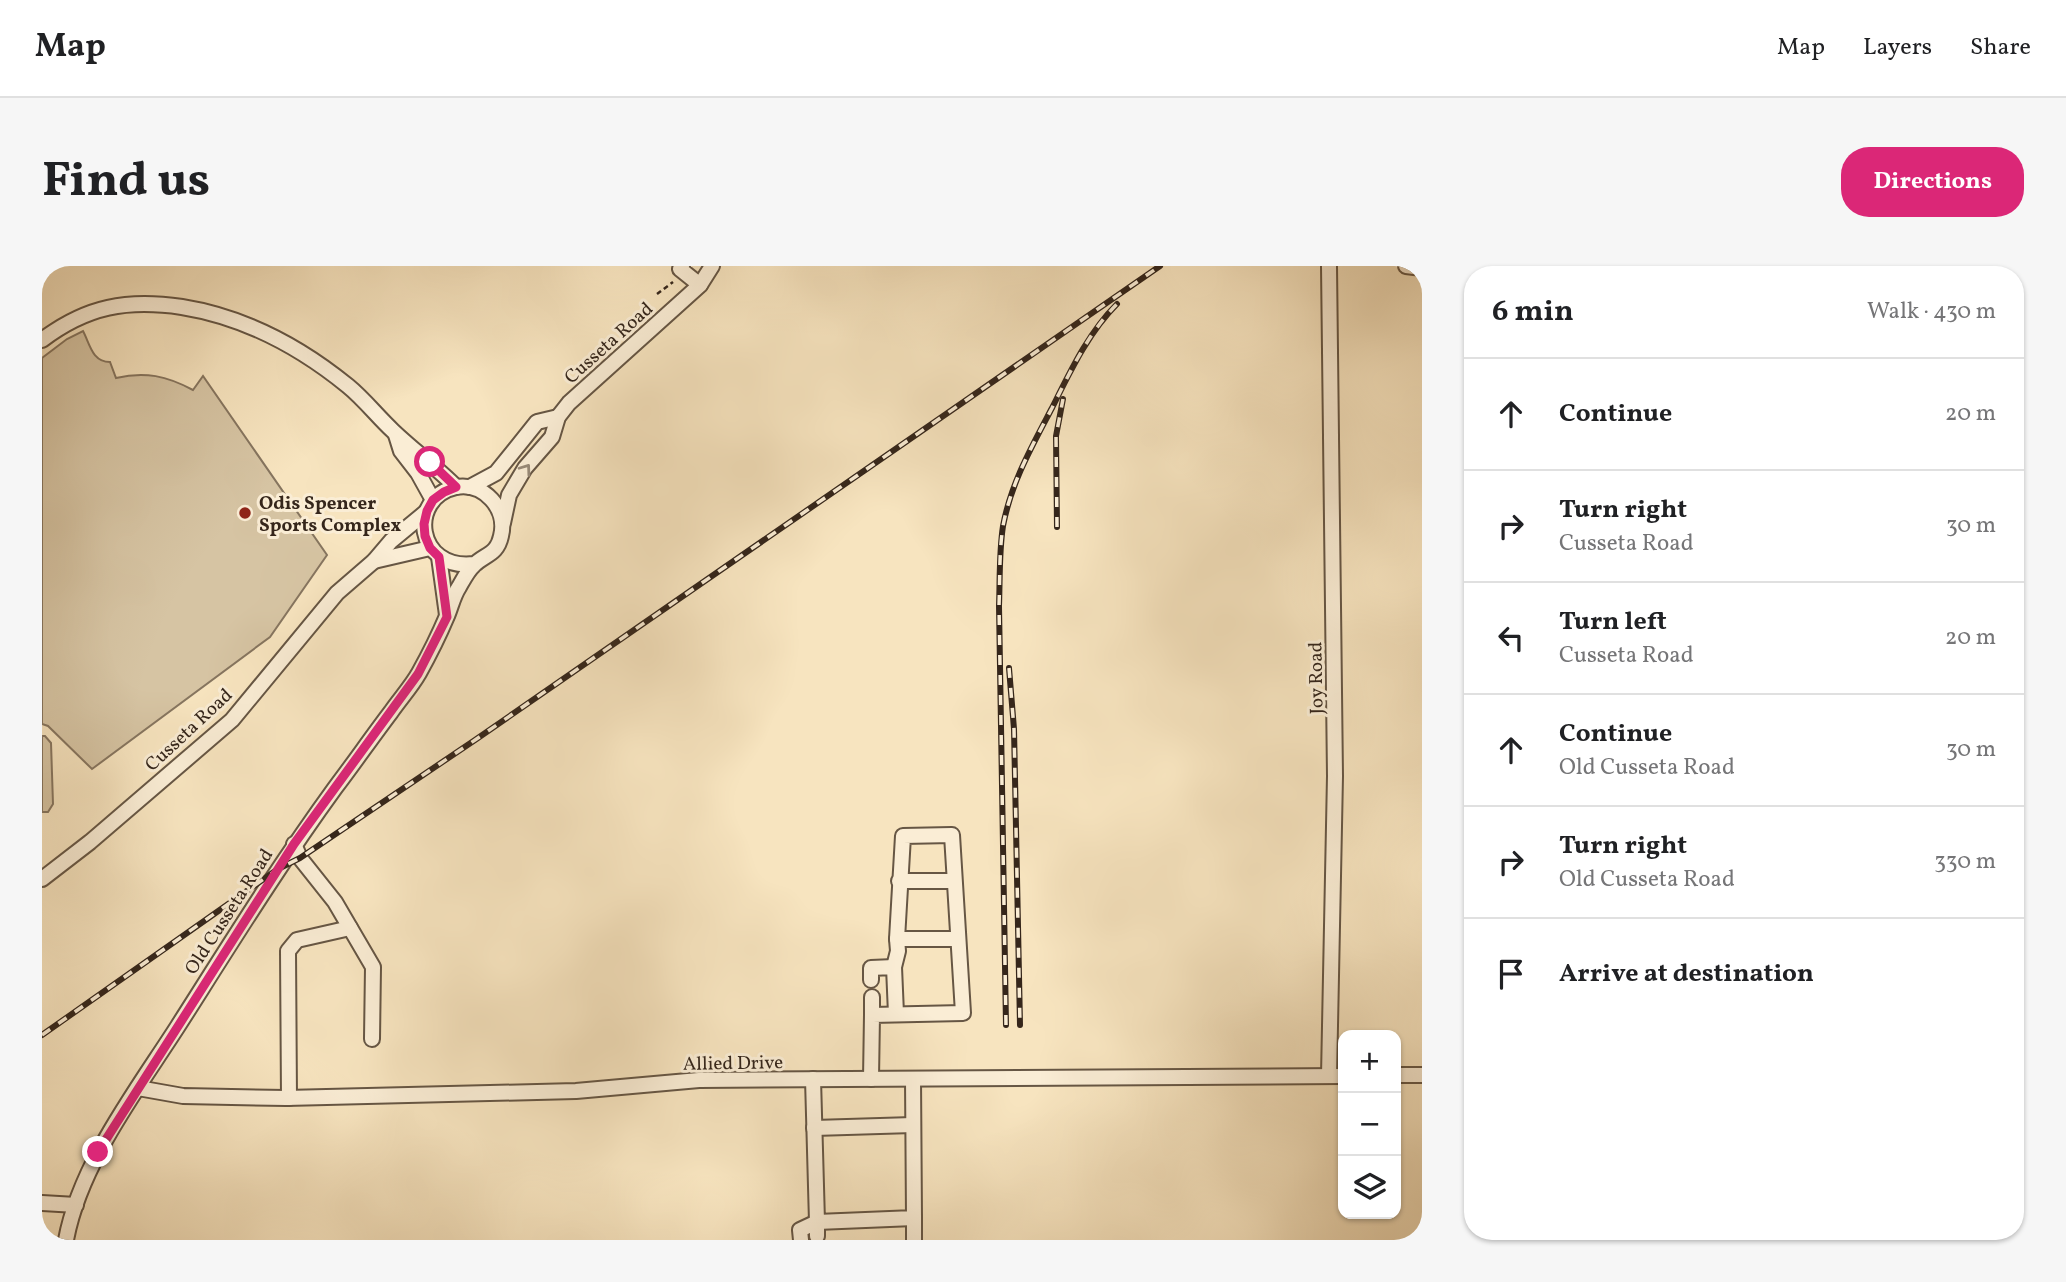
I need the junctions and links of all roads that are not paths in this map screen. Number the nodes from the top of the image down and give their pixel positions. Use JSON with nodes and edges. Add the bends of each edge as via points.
{"nodes":[{"id":1,"x":682,"y":266,"type":"edge"},
{"id":2,"x":712,"y":266,"type":"edge"},
{"id":3,"x":1329,"y":266,"type":"edge"},
{"id":4,"x":1406,"y":266,"type":"edge"},
{"id":5,"x":1422,"y":268,"type":"edge"},
{"id":6,"x":700,"y":285,"type":"junction"},
{"id":7,"x":42,"y":340,"type":"edge"},
{"id":8,"x":558,"y":417,"type":"junction"},
{"id":9,"x":392,"y":430,"type":"junction"},
{"id":10,"x":463,"y":487,"type":"junction"},
{"id":11,"x":430,"y":506,"type":"junction"},
{"id":12,"x":503,"y":525,"type":"junction"},
{"id":13,"x":434,"y":552,"type":"junction"},
{"id":14,"x":374,"y":561,"type":"junction"},
{"id":15,"x":474,"y":564,"type":"junction"},
{"id":16,"x":447,"y":617,"type":"junction"},
{"id":17,"x":294,"y":844,"type":"junction"},
{"id":18,"x":43,"y":878,"type":"edge"},
{"id":19,"x":899,"y":881,"type":"junction"},
{"id":20,"x":954,"y":881,"type":"junction"},
{"id":21,"x":350,"y":928,"type":"junction"},
{"id":22,"x":897,"y":939,"type":"junction"},
{"id":23,"x":957,"y":939,"type":"junction"},
{"id":24,"x":894,"y":967,"type":"junction"},
{"id":25,"x":871,"y":980,"type":"dead end"},
{"id":26,"x":872,"y":997,"type":"dead end"},
{"id":27,"x":896,"y":1014,"type":"junction"},
{"id":28,"x":872,"y":1015,"type":"junction"},
{"id":29,"x":372,"y":1039,"type":"dead end"},
{"id":30,"x":1401,"y":1075,"type":"edge"},
{"id":31,"x":1422,"y":1075,"type":"edge"},
{"id":32,"x":1336,"y":1076,"type":"edge"},
{"id":33,"x":813,"y":1079,"type":"junction"},
{"id":34,"x":871,"y":1079,"type":"junction"},
{"id":35,"x":913,"y":1079,"type":"junction"},
{"id":36,"x":138,"y":1088,"type":"junction"},
{"id":37,"x":289,"y":1097,"type":"junction"},
{"id":38,"x":913,"y":1125,"type":"junction"},
{"id":39,"x":814,"y":1128,"type":"junction"},
{"id":40,"x":42,"y":1202,"type":"edge"},
{"id":41,"x":76,"y":1205,"type":"junction"},
{"id":42,"x":915,"y":1218,"type":"junction"},
{"id":43,"x":817,"y":1229,"type":"junction"},
{"id":44,"x":66,"y":1240,"type":"edge"},
{"id":45,"x":801,"y":1240,"type":"edge"},
{"id":46,"x":914,"y":1240,"type":"edge"}],
"edges":[{"from":1,"to":6,"type":"street","via":[[684,274]]},
{"from":2,"to":6,"type":"street","name":"Cusseta Road"},
{"from":3,"to":32,"type":"street","name":"Joy Road"},
{"from":4,"to":5,"type":"street"},
{"from":6,"to":8,"type":"street","name":"Cusseta Road"},
{"from":7,"to":9,"type":"street","via":[[65,323],[102,307],[157,303],[223,316],[290,346],[349,387]]},
{"from":8,"to":10,"type":"street","name":"Cusseta Road","via":[[537,422],[496,473]]},
{"from":12,"to":8,"type":"street","name":"Cusseta Road","one_way":true,"via":[[509,495],[552,437]]},
{"from":9,"to":10,"type":"street"},
{"from":9,"to":11,"type":"street","via":[[418,473]]},
{"from":10,"to":11,"type":"street","name":"Cusseta Road","via":[[444,492]]},
{"from":10,"to":12,"type":"street","via":[[483,491],[493,500]]},
{"from":11,"to":13,"type":"street","via":[[425,536]]},
{"from":11,"to":14,"type":"street","name":"Cusseta Road"},
{"from":12,"to":15,"type":"street","name":"Cusseta Road","via":[[495,550]]},
{"from":13,"to":14,"type":"street","name":"Cusseta Road"},
{"from":13,"to":15,"type":"street","name":"Cusseta Road","via":[[450,563]]},
{"from":13,"to":16,"type":"street"},
{"from":14,"to":18,"type":"street","name":"Cusseta Road","via":[[337,593],[232,720]]},
{"from":15,"to":16,"type":"street","name":"Old Cusseta Road","via":[[457,589]]},
{"from":16,"to":17,"type":"street","name":"Old Cusseta Road","via":[[418,674]]},
{"from":17,"to":21,"type":"street"},
{"from":17,"to":36,"type":"street","name":"Old Cusseta Road"},
{"from":19,"to":20,"type":"street"},
{"from":19,"to":20,"type":"street","via":[[903,836],[952,835]]},
{"from":19,"to":22,"type":"street"},
{"from":20,"to":23,"type":"street"},
{"from":21,"to":29,"type":"street","via":[[373,967]]},
{"from":21,"to":37,"type":"street","via":[[297,940],[288,951]]},
{"from":22,"to":23,"type":"street"},
{"from":22,"to":24,"type":"street"},
{"from":23,"to":27,"type":"street","via":[[963,1013]]},
{"from":24,"to":25,"type":"street","via":[[871,968]]},
{"from":24,"to":27,"type":"street"},
{"from":26,"to":28,"type":"street"},
{"from":27,"to":28,"type":"street"},
{"from":28,"to":34,"type":"street"},
{"from":30,"to":31,"type":"street"},
{"from":32,"to":35,"type":"street","name":"Allied Drive"},
{"from":33,"to":34,"type":"street","name":"Allied Drive"},
{"from":33,"to":37,"type":"street","name":"Allied Drive","via":[[699,1080],[576,1091]]},
{"from":33,"to":39,"type":"street"},
{"from":34,"to":35,"type":"street","name":"Allied Drive"},
{"from":35,"to":38,"type":"street"},
{"from":36,"to":37,"type":"street","name":"Allied Drive","via":[[183,1096]]},
{"from":36,"to":41,"type":"street","name":"Old Cusseta Road","via":[[98,1152]]},
{"from":38,"to":39,"type":"street"},
{"from":38,"to":42,"type":"street"},
{"from":39,"to":43,"type":"street"},
{"from":40,"to":41,"type":"street"},
{"from":41,"to":44,"type":"street","name":"Old Cusseta Road"},
{"from":42,"to":43,"type":"street"},
{"from":42,"to":46,"type":"street"},
{"from":43,"to":45,"type":"street","via":[[800,1230]]}]}
